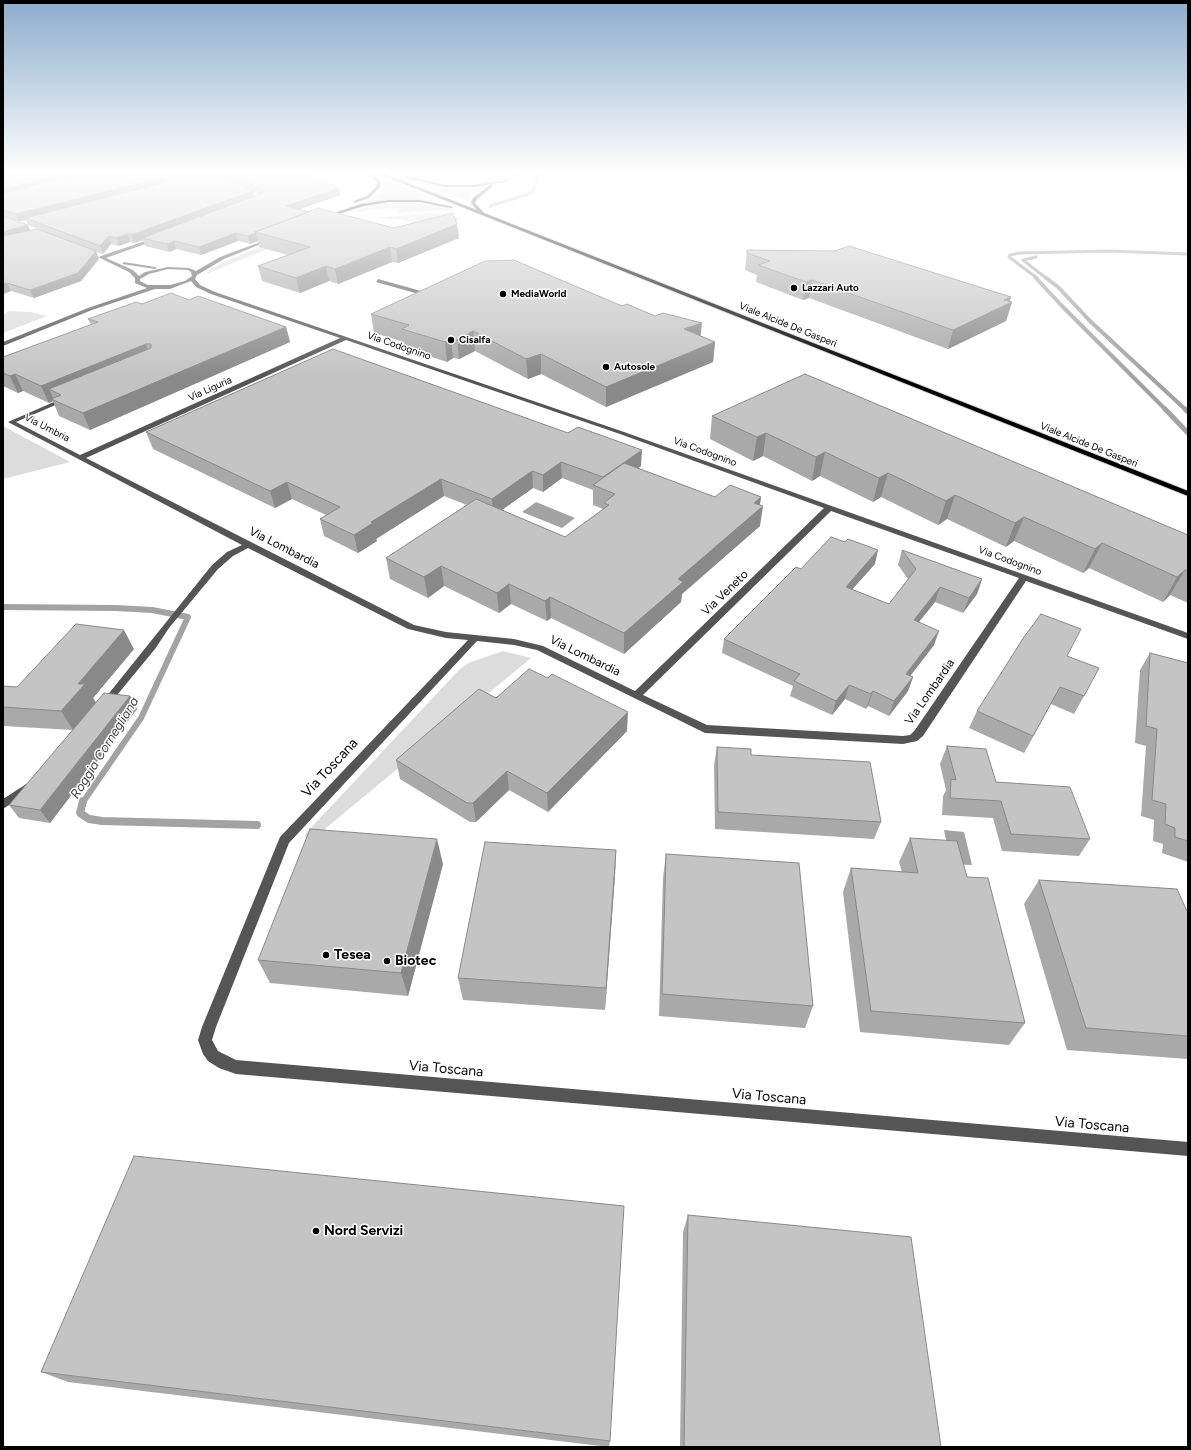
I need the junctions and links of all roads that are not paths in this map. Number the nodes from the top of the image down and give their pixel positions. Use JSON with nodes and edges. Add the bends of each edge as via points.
{"nodes":[{"id":1,"x":146,"y":242,"type":"edge"},
{"id":2,"x":264,"y":242,"type":"edge"},
{"id":3,"x":550,"y":242,"type":"edge"},
{"id":4,"x":95,"y":255,"type":"edge"},
{"id":5,"x":102,"y":258,"type":"junction"},
{"id":6,"x":222,"y":258,"type":"junction"},
{"id":7,"x":112,"y":261,"type":"junction"},
{"id":8,"x":203,"y":263,"type":"dead end"},
{"id":9,"x":196,"y":264,"type":"dead end"},
{"id":10,"x":176,"y":268,"type":"junction"},
{"id":11,"x":161,"y":269,"type":"junction"},
{"id":12,"x":194,"y":276,"type":"junction"},
{"id":13,"x":138,"y":278,"type":"junction"},
{"id":14,"x":378,"y":281,"type":"dead end"},
{"id":15,"x":139,"y":284,"type":"junction"},
{"id":16,"x":170,"y":287,"type":"junction"},
{"id":17,"x":154,"y":288,"type":"junction"},
{"id":18,"x":213,"y":293,"type":"junction"},
{"id":19,"x":426,"y":294,"type":"edge"},
{"id":20,"x":90,"y":309,"type":"junction"},
{"id":21,"x":346,"y":338,"type":"junction"},
{"id":22,"x":3,"y":344,"type":"edge"},
{"id":23,"x":75,"y":395,"type":"edge"},
{"id":24,"x":82,"y":457,"type":"junction"},
{"id":25,"x":1188,"y":494,"type":"edge"},
{"id":26,"x":830,"y":507,"type":"junction"},
{"id":27,"x":248,"y":545,"type":"junction"},
{"id":28,"x":1024,"y":577,"type":"junction"},
{"id":29,"x":1188,"y":636,"type":"edge"},
{"id":30,"x":475,"y":638,"type":"junction"},
{"id":31,"x":636,"y":696,"type":"junction"},
{"id":32,"x":97,"y":713,"type":"edge"},
{"id":33,"x":39,"y":776,"type":"edge"},
{"id":34,"x":3,"y":805,"type":"edge"},
{"id":35,"x":1188,"y":1150,"type":"edge"}],
"edges":[{"from":1,"to":5,"type":"street"},
{"from":2,"to":6,"type":"street"},
{"from":3,"to":25,"type":"main road","name":"Viale Alcide De Gasperi"},
{"from":4,"to":5,"type":"street"},
{"from":5,"to":7,"type":"street"},
{"from":6,"to":8,"type":"street"},
{"from":6,"to":12,"type":"street"},
{"from":7,"to":11,"type":"street"},
{"from":7,"to":13,"type":"street","via":[[131,271]]},
{"from":9,"to":10,"type":"street"},
{"from":10,"to":11,"type":"street"},
{"from":10,"to":12,"type":"street","name":"Via Codognino","via":[[189,269]]},
{"from":11,"to":13,"type":"street"},
{"from":12,"to":16,"type":"street"},
{"from":12,"to":18,"type":"street","name":"Via Codognino","via":[[198,286]]},
{"from":13,"to":15,"type":"street"},
{"from":14,"to":19,"type":"street"},
{"from":15,"to":17,"type":"street"},
{"from":15,"to":20,"type":"street"},
{"from":16,"to":17,"type":"street"},
{"from":16,"to":18,"type":"street","name":"Via Codognino"},
{"from":17,"to":20,"type":"street"},
{"from":18,"to":21,"type":"street","name":"Via Codognino"},
{"from":20,"to":22,"type":"street"},
{"from":21,"to":24,"type":"street","name":"Via Liguria"},
{"from":21,"to":26,"type":"street","name":"Via Codognino"},
{"from":23,"to":24,"type":"street","name":"Via Umbria","via":[[11,422]]},
{"from":24,"to":27,"type":"street","name":"Via Lombardia"},
{"from":26,"to":28,"type":"street","name":"Via Codognino"},
{"from":26,"to":31,"type":"street","name":"Via Veneto"},
{"from":27,"to":30,"type":"street","name":"Via Lombardia","via":[[411,627]]},
{"from":27,"to":32,"type":"street","via":[[230,554],[215,567]]},
{"from":28,"to":29,"type":"street","name":"Via Codognino"},
{"from":28,"to":31,"type":"street","name":"Via Lombardia","via":[[919,733],[913,738],[903,740],[705,729]]},
{"from":30,"to":31,"type":"street","name":"Via Lombardia","via":[[540,648]]},
{"from":30,"to":35,"type":"street","name":"Via Toscana","via":[[284,840],[209,1027],[205,1040],[213,1056],[224,1063],[236,1066]]},
{"from":33,"to":34,"type":"street"}]}
